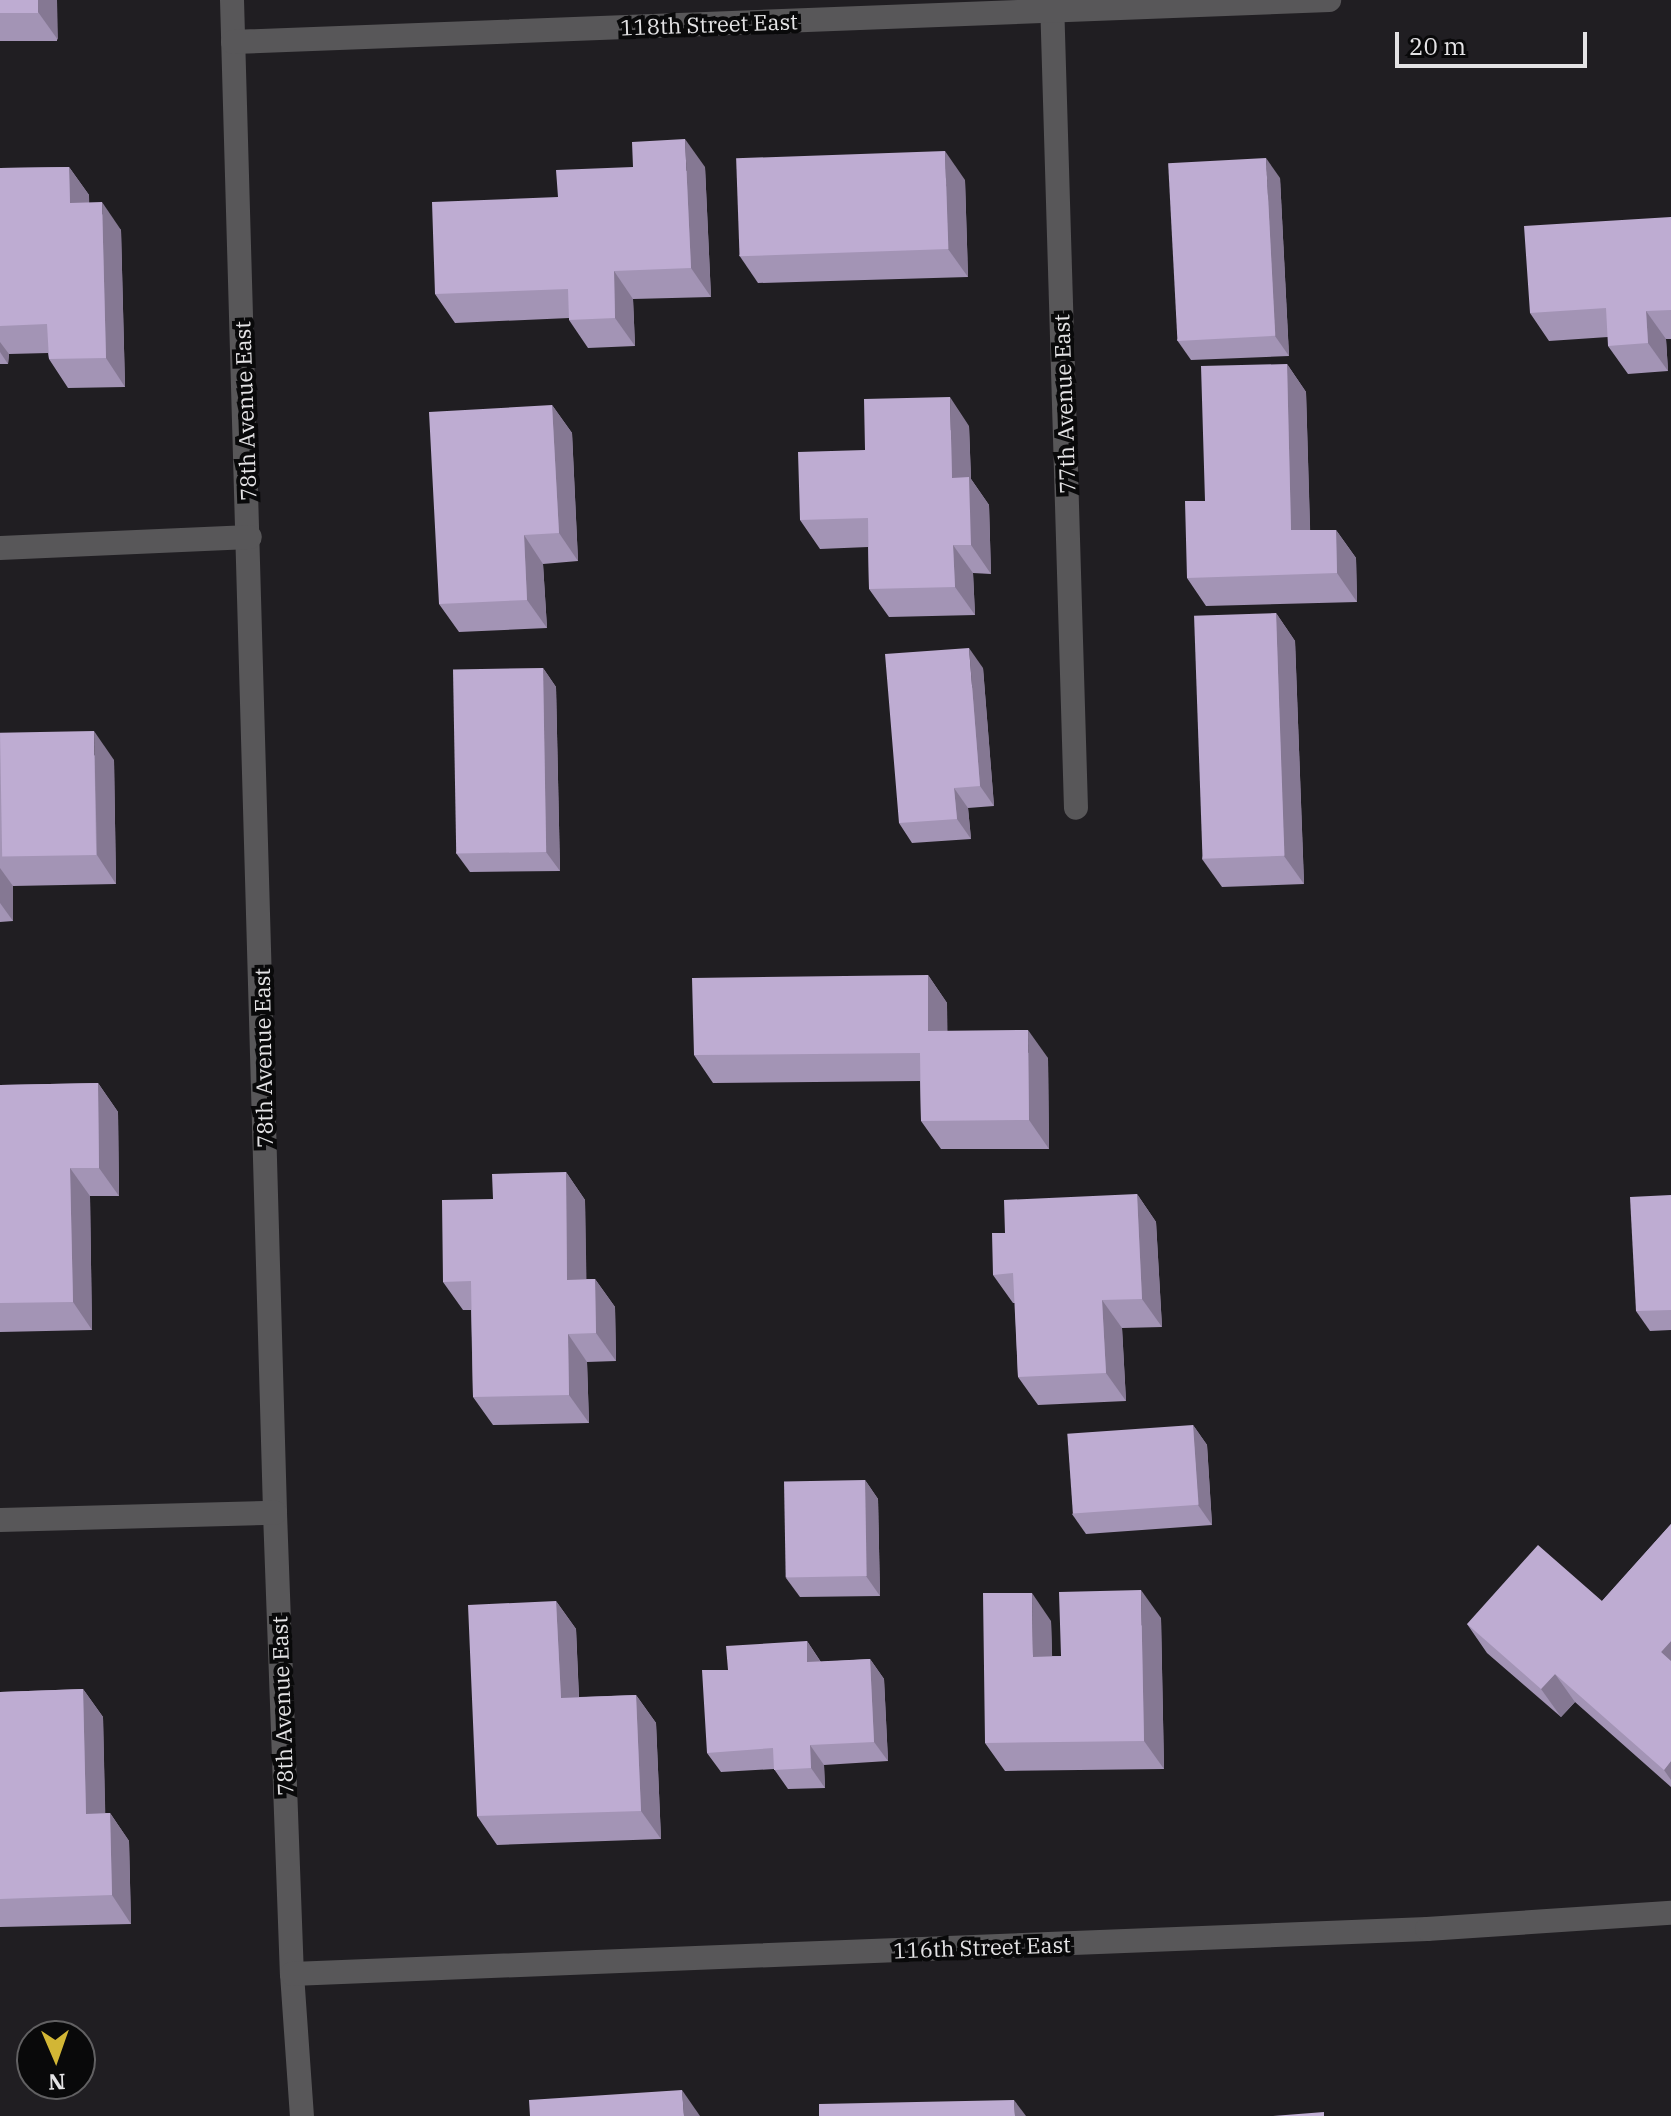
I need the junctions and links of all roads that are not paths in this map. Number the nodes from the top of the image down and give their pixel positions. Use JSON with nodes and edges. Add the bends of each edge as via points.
{"nodes":[{"id":1,"x":232,"y":0,"type":"edge"},
{"id":2,"x":1329,"y":0,"type":"edge"},
{"id":3,"x":1053,"y":5,"type":"edge"},
{"id":4,"x":233,"y":42,"type":"junction"},
{"id":5,"x":250,"y":537,"type":"junction"},
{"id":6,"x":0,"y":548,"type":"edge"},
{"id":7,"x":1076,"y":808,"type":"dead end"},
{"id":8,"x":275,"y":1513,"type":"junction"},
{"id":9,"x":0,"y":1520,"type":"edge"},
{"id":10,"x":1671,"y":1913,"type":"edge"},
{"id":11,"x":292,"y":1974,"type":"junction"},
{"id":12,"x":302,"y":2116,"type":"edge"}],
"edges":[{"from":1,"to":4,"type":"street","name":"78th Avenue East"},
{"from":2,"to":3,"type":"street","name":"118th Street East"},
{"from":3,"to":4,"type":"street","name":"118th Street East"},
{"from":3,"to":7,"type":"street","name":"77th Avenue East"},
{"from":4,"to":5,"type":"street","name":"78th Avenue East"},
{"from":5,"to":6,"type":"street"},
{"from":5,"to":8,"type":"street","name":"78th Avenue East"},
{"from":8,"to":9,"type":"street"},
{"from":8,"to":11,"type":"street","name":"78th Avenue East"},
{"from":10,"to":11,"type":"street","name":"116th Street East","via":[[1427,1929]]},
{"from":11,"to":12,"type":"street","name":"78th Avenue East"}]}
